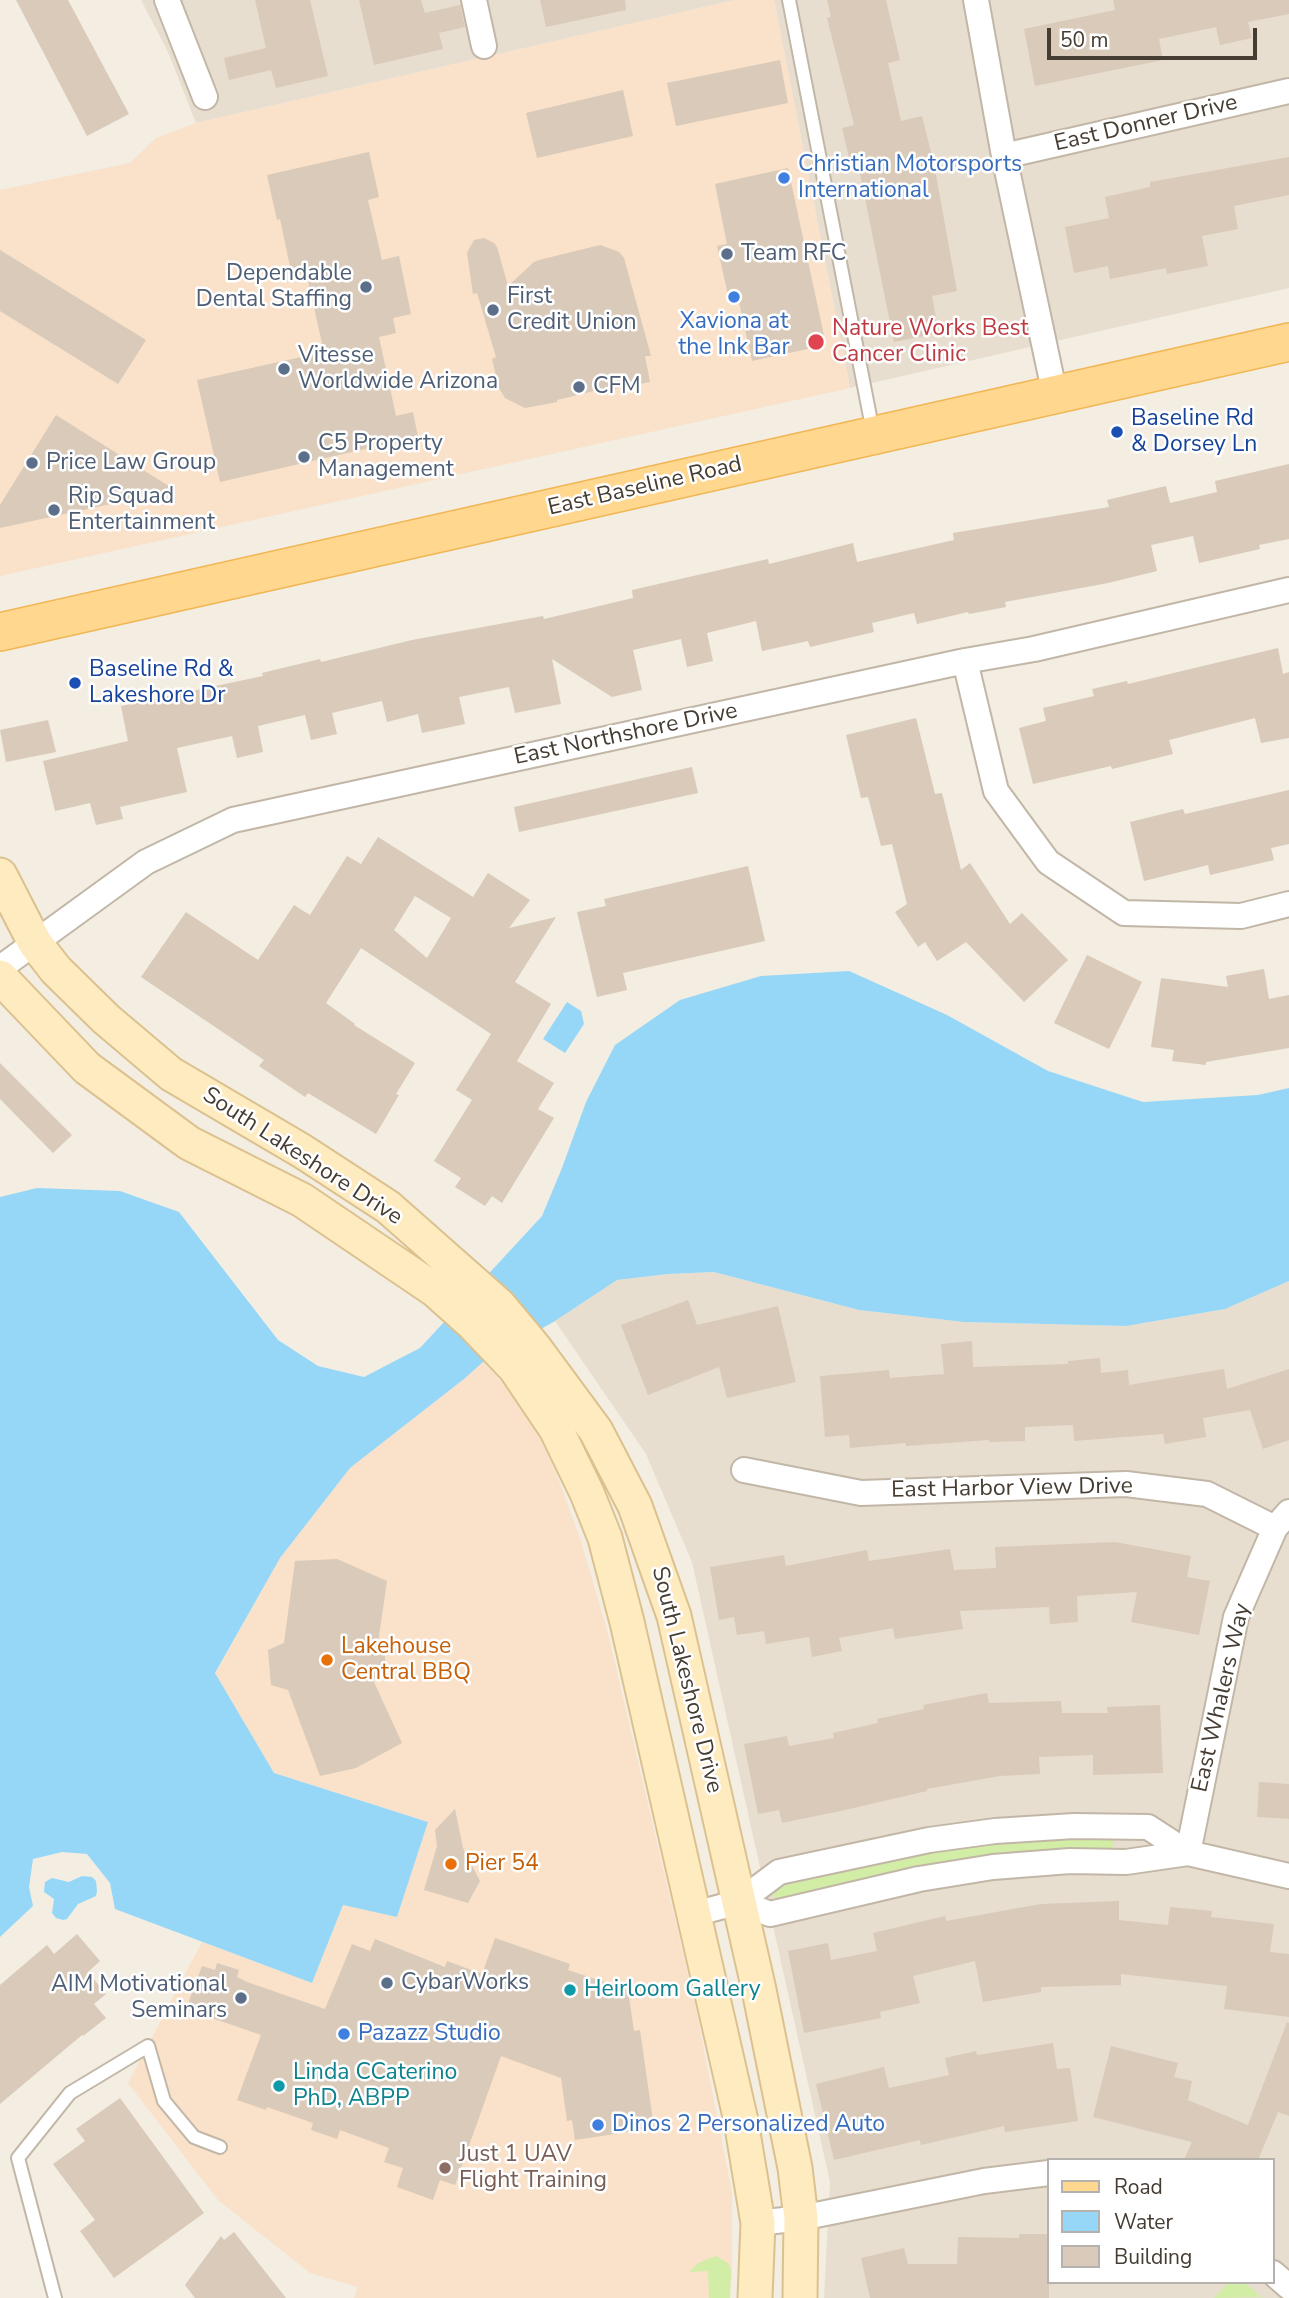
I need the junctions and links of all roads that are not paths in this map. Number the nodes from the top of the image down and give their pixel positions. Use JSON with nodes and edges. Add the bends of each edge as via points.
{"nodes":[{"id":1,"x":167,"y":0,"type":"edge"},
{"id":2,"x":474,"y":0,"type":"edge"},
{"id":3,"x":789,"y":0,"type":"edge"},
{"id":4,"x":976,"y":0,"type":"edge"},
{"id":5,"x":484,"y":46,"type":"dead end"},
{"id":6,"x":1289,"y":91,"type":"edge"},
{"id":7,"x":205,"y":97,"type":"dead end"},
{"id":8,"x":1004,"y":156,"type":"junction"},
{"id":9,"x":1289,"y":342,"type":"edge"},
{"id":10,"x":1055,"y":395,"type":"junction"},
{"id":11,"x":873,"y":436,"type":"junction"},
{"id":12,"x":1289,"y":590,"type":"edge"},
{"id":13,"x":0,"y":632,"type":"edge"},
{"id":14,"x":965,"y":662,"type":"junction"},
{"id":15,"x":0,"y":875,"type":"edge"},
{"id":16,"x":1289,"y":904,"type":"edge"},
{"id":17,"x":35,"y":943,"type":"junction"},
{"id":18,"x":0,"y":968,"type":"edge"},
{"id":19,"x":0,"y":976,"type":"edge"},
{"id":20,"x":445,"y":1277,"type":"junction"},
{"id":21,"x":524,"y":1358,"type":"junction"},
{"id":22,"x":744,"y":1470,"type":"dead end"},
{"id":23,"x":1282,"y":1520,"type":"edge"},
{"id":24,"x":1188,"y":1853,"type":"junction"},
{"id":25,"x":1289,"y":1876,"type":"edge"},
{"id":26,"x":739,"y":1902,"type":"junction"},
{"id":27,"x":694,"y":1914,"type":"junction"},
{"id":28,"x":220,"y":2147,"type":"dead end"},
{"id":29,"x":1048,"y":2173,"type":"edge"},
{"id":30,"x":802,"y":2218,"type":"junction"},
{"id":31,"x":758,"y":2223,"type":"junction"},
{"id":32,"x":55,"y":2298,"type":"edge"},
{"id":33,"x":755,"y":2298,"type":"edge"},
{"id":34,"x":800,"y":2298,"type":"edge"}],
"edges":[{"from":1,"to":7,"type":"street"},
{"from":2,"to":5,"type":"street"},
{"from":3,"to":11,"type":"lane"},
{"from":4,"to":8,"type":"street"},
{"from":6,"to":8,"type":"street","name":"East Donner Drive"},
{"from":8,"to":10,"type":"street"},
{"from":9,"to":10,"type":"main road","name":"East Baseline Road"},
{"from":10,"to":11,"type":"main road","name":"East Baseline Road"},
{"from":11,"to":13,"type":"main road","name":"East Baseline Road"},
{"from":12,"to":14,"type":"street","name":"East Northshore Drive"},
{"from":14,"to":16,"type":"street","via":[[996,791],[1048,862],[1124,913],[1241,915]]},
{"from":14,"to":17,"type":"street","name":"East Northshore Drive","via":[[233,820],[146,863]]},
{"from":15,"to":17,"type":"street","name":"South Lakeshore Drive"},
{"from":17,"to":18,"type":"street","name":"East Northshore Drive"},
{"from":17,"to":20,"type":"street","name":"South Lakeshore Drive","via":[[106,1019],[171,1074],[388,1207]]},
{"from":19,"to":20,"type":"street","name":"South Lakeshore Drive","via":[[87,1068],[189,1143]]},
{"from":20,"to":21,"type":"street","name":"South Lakeshore Drive","via":[[473,1324]]},
{"from":21,"to":26,"type":"street","name":"South Lakeshore Drive","via":[[596,1431],[648,1538],[674,1616]]},
{"from":21,"to":27,"type":"street","name":"South Lakeshore Drive","via":[[605,1538]]},
{"from":22,"to":23,"type":"street","name":"East Harbor View Drive","via":[[861,1493],[1126,1484],[1207,1494]]},
{"from":23,"to":24,"type":"street","name":"East Whalers Way","via":[[1236,1617]]},
{"from":24,"to":25,"type":"street"},
{"from":24,"to":26,"type":"street","via":[[1126,1862],[993,1867],[919,1879],[770,1914]]},
{"from":24,"to":26,"type":"street","via":[[1148,1827],[995,1830],[779,1872]]},
{"from":26,"to":27,"type":"street"},
{"from":26,"to":30,"type":"street","name":"South Lakeshore Drive","via":[[783,2103]]},
{"from":27,"to":31,"type":"street","name":"South Lakeshore Drive","via":[[741,2121]]},
{"from":28,"to":32,"type":"lane","via":[[194,2137],[164,2101],[148,2046],[70,2093],[18,2158]]},
{"from":29,"to":30,"type":"street","via":[[984,2181]]},
{"from":30,"to":31,"type":"street"},
{"from":30,"to":34,"type":"street","name":"South Lakeshore Drive"},
{"from":31,"to":33,"type":"street","name":"South Lakeshore Drive"}]}
